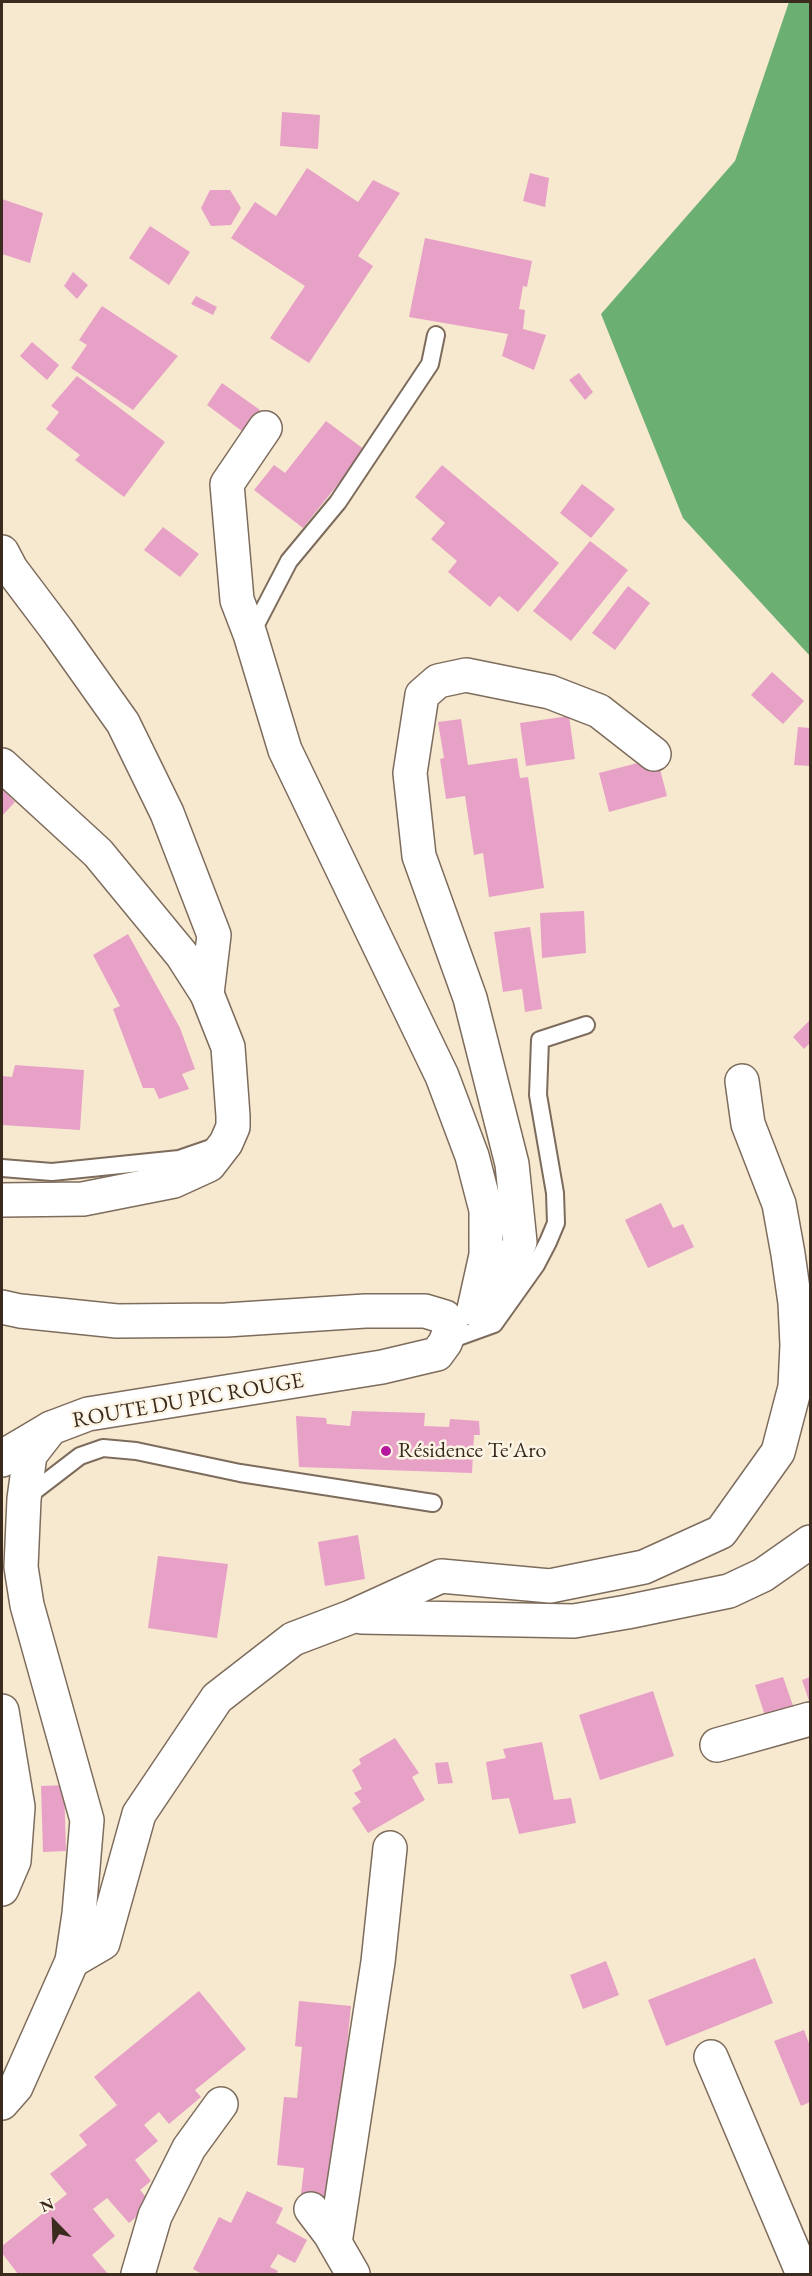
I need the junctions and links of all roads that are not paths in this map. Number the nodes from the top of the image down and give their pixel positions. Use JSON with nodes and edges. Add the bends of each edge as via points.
{"nodes":[{"id":1,"x":436,"y":335,"type":"dead end"},
{"id":2,"x":265,"y":428,"type":"dead end"},
{"id":3,"x":2,"y":552,"type":"edge"},
{"id":4,"x":250,"y":634,"type":"junction"},
{"id":5,"x":654,"y":754,"type":"dead end"},
{"id":6,"x":2,"y":765,"type":"edge"},
{"id":7,"x":207,"y":994,"type":"junction"},
{"id":8,"x":586,"y":1025,"type":"dead end"},
{"id":9,"x":742,"y":1082,"type":"dead end"},
{"id":10,"x":226,"y":1143,"type":"junction"},
{"id":11,"x":2,"y":1168,"type":"edge"},
{"id":12,"x":2,"y":1200,"type":"edge"},
{"id":13,"x":2,"y":1307,"type":"edge"},
{"id":14,"x":457,"y":1325,"type":"junction"},
{"id":15,"x":51,"y":1428,"type":"junction"},
{"id":16,"x":2,"y":1460,"type":"edge"},
{"id":17,"x":24,"y":1499,"type":"junction"},
{"id":18,"x":433,"y":1503,"type":"dead end"},
{"id":19,"x":808,"y":1542,"type":"edge"},
{"id":20,"x":351,"y":1617,"type":"junction"},
{"id":21,"x":2,"y":1711,"type":"edge"},
{"id":22,"x":810,"y":1719,"type":"edge"},
{"id":23,"x":717,"y":1745,"type":"dead end"},
{"id":24,"x":390,"y":1848,"type":"dead end"},
{"id":25,"x":2,"y":1889,"type":"edge"},
{"id":26,"x":72,"y":1961,"type":"junction"},
{"id":27,"x":711,"y":2056,"type":"dead end"},
{"id":28,"x":2,"y":2103,"type":"edge"},
{"id":29,"x":221,"y":2104,"type":"dead end"},
{"id":30,"x":311,"y":2209,"type":"dead end"},
{"id":31,"x":335,"y":2243,"type":"junction"},
{"id":32,"x":138,"y":2274,"type":"edge"},
{"id":33,"x":353,"y":2274,"type":"edge"},
{"id":34,"x":803,"y":2274,"type":"edge"}],
"edges":[{"from":1,"to":4,"type":"lane","via":[[430,364],[338,502],[289,561]]},
{"from":2,"to":4,"type":"street","via":[[227,484],[237,600]]},
{"from":3,"to":7,"type":"street","via":[[123,723],[167,813],[214,935]]},
{"from":4,"to":14,"type":"street","via":[[285,750],[442,1076],[472,1156],[486,1210],[486,1255]]},
{"from":5,"to":14,"type":"street","name":"ROUTE DU PIC ROUGE","via":[[599,711],[550,692],[466,675],[438,681],[422,695],[410,773],[419,856],[470,998],[512,1164],[520,1242],[496,1290]]},
{"from":6,"to":7,"type":"street","via":[[98,853],[182,954]]},
{"from":7,"to":10,"type":"street","via":[[228,1047],[233,1127]]},
{"from":8,"to":14,"type":"lane","via":[[540,1040],[538,1095],[555,1193],[556,1224],[536,1265],[494,1324],[458,1337]]},
{"from":9,"to":20,"type":"street","via":[[748,1124],[779,1204],[795,1303],[797,1345],[795,1387],[778,1452],[721,1532],[644,1567],[550,1586],[441,1576]]},
{"from":10,"to":11,"type":"lane","via":[[179,1159],[52,1172]]},
{"from":10,"to":12,"type":"street","via":[[209,1165],[174,1181],[83,1199]]},
{"from":13,"to":14,"type":"street","via":[[117,1321],[426,1311]]},
{"from":14,"to":15,"type":"street","name":"ROUTE DU PIC ROUGE","via":[[437,1354],[382,1367],[88,1414]]},
{"from":15,"to":16,"type":"street"},
{"from":15,"to":17,"type":"street","name":"ROUTE DU PIC ROUGE","via":[[30,1455]]},
{"from":17,"to":18,"type":"lane","via":[[80,1456],[103,1448]]},
{"from":17,"to":26,"type":"street","name":"ROUTE DU PIC ROUGE","via":[[21,1567],[27,1605],[87,1820]]},
{"from":19,"to":20,"type":"street","via":[[763,1575],[729,1591],[574,1621]]},
{"from":20,"to":26,"type":"street","via":[[292,1639],[217,1698],[139,1814],[103,1943]]},
{"from":21,"to":25,"type":"street","via":[[18,1807],[14,1862]]},
{"from":22,"to":23,"type":"street"},
{"from":24,"to":31,"type":"street","via":[[378,1962]]},
{"from":26,"to":28,"type":"street","name":"ROUTE DU PIC ROUGE","via":[[16,2087]]},
{"from":27,"to":34,"type":"street"},
{"from":29,"to":32,"type":"street","via":[[189,2148],[155,2216]]},
{"from":30,"to":31,"type":"street"},
{"from":31,"to":33,"type":"street"}]}
